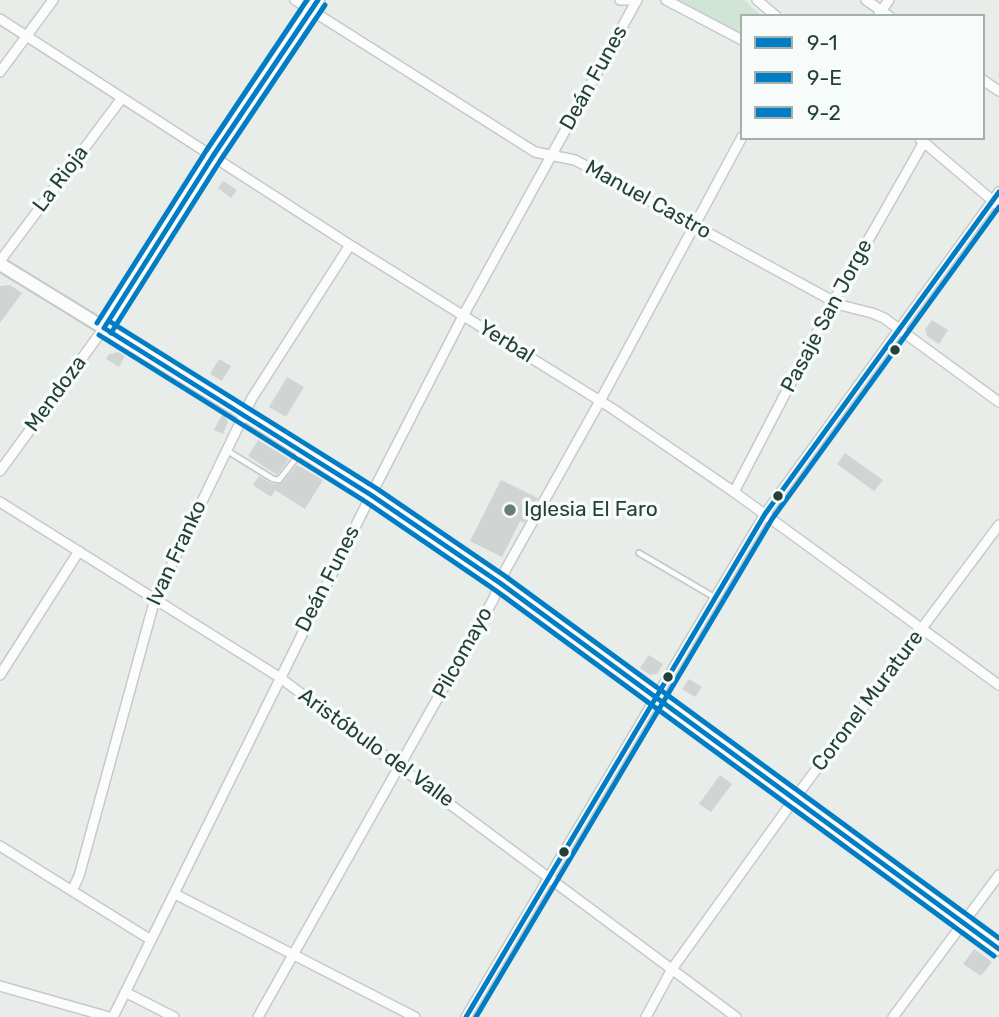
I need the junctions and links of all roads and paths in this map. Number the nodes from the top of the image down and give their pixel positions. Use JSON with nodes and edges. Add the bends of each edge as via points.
{"nodes":[{"id":1,"x":53,"y":0,"type":"edge"},
{"id":2,"x":295,"y":0,"type":"edge"},
{"id":3,"x":620,"y":0,"type":"edge"},
{"id":4,"x":631,"y":0,"type":"edge"},
{"id":5,"x":636,"y":0,"type":"edge"},
{"id":6,"x":666,"y":0,"type":"edge"},
{"id":7,"x":757,"y":0,"type":"edge"},
{"id":8,"x":866,"y":0,"type":"edge"},
{"id":9,"x":889,"y":0,"type":"edge"},
{"id":10,"x":314,"y":5,"type":"edge"},
{"id":11,"x":774,"y":14,"type":"edge"},
{"id":12,"x":883,"y":14,"type":"edge"},
{"id":13,"x":0,"y":19,"type":"edge"},
{"id":14,"x":28,"y":37,"type":"junction"},
{"id":15,"x":740,"y":39,"type":"edge"},
{"id":16,"x":0,"y":72,"type":"edge"},
{"id":17,"x":122,"y":98,"type":"junction"},
{"id":18,"x":741,"y":140,"type":"edge"},
{"id":19,"x":922,"y":140,"type":"edge"},
{"id":20,"x":552,"y":155,"type":"junction"},
{"id":21,"x":213,"y":156,"type":"junction"},
{"id":22,"x":997,"y":200,"type":"edge"},
{"id":23,"x":693,"y":224,"type":"junction"},
{"id":24,"x":351,"y":245,"type":"junction"},
{"id":25,"x":0,"y":262,"type":"edge"},
{"id":26,"x":833,"y":302,"type":"junction"},
{"id":27,"x":463,"y":316,"type":"junction"},
{"id":28,"x":104,"y":328,"type":"junction"},
{"id":29,"x":901,"y":330,"type":"junction"},
{"id":30,"x":600,"y":401,"type":"junction"},
{"id":31,"x":999,"y":402,"type":"edge"},
{"id":32,"x":244,"y":414,"type":"junction"},
{"id":33,"x":226,"y":450,"type":"junction"},
{"id":34,"x":302,"y":451,"type":"junction"},
{"id":35,"x":0,"y":471,"type":"edge"},
{"id":36,"x":734,"y":492,"type":"junction"},
{"id":37,"x":371,"y":495,"type":"junction"},
{"id":38,"x":0,"y":502,"type":"edge"},
{"id":39,"x":765,"y":514,"type":"junction"},
{"id":40,"x":999,"y":525,"type":"edge"},
{"id":41,"x":79,"y":551,"type":"junction"},
{"id":42,"x":639,"y":553,"type":"dead end"},
{"id":43,"x":500,"y":583,"type":"junction"},
{"id":44,"x":715,"y":597,"type":"junction"},
{"id":45,"x":155,"y":599,"type":"junction"},
{"id":46,"x":923,"y":629,"type":"junction"},
{"id":47,"x":0,"y":675,"type":"edge"},
{"id":48,"x":279,"y":677,"type":"junction"},
{"id":49,"x":999,"y":685,"type":"edge"},
{"id":50,"x":657,"y":698,"type":"junction"},
{"id":51,"x":400,"y":766,"type":"junction"},
{"id":52,"x":795,"y":797,"type":"junction"},
{"id":53,"x":0,"y":846,"type":"edge"},
{"id":54,"x":999,"y":875,"type":"edge"},
{"id":55,"x":549,"y":876,"type":"junction"},
{"id":56,"x":72,"y":891,"type":"junction"},
{"id":57,"x":175,"y":894,"type":"junction"},
{"id":58,"x":963,"y":923,"type":"junction"},
{"id":59,"x":151,"y":940,"type":"junction"},
{"id":60,"x":999,"y":949,"type":"edge"},
{"id":61,"x":293,"y":954,"type":"junction"},
{"id":62,"x":672,"y":970,"type":"junction"},
{"id":63,"x":0,"y":986,"type":"edge"},
{"id":64,"x":125,"y":992,"type":"junction"},
{"id":65,"x":111,"y":1017,"type":"edge"},
{"id":66,"x":174,"y":1017,"type":"edge"},
{"id":67,"x":258,"y":1017,"type":"edge"},
{"id":68,"x":415,"y":1017,"type":"edge"},
{"id":69,"x":466,"y":1017,"type":"edge"},
{"id":70,"x":646,"y":1017,"type":"edge"},
{"id":71,"x":736,"y":1017,"type":"edge"},
{"id":72,"x":893,"y":1017,"type":"edge"}],
"edges":[{"from":1,"to":14,"type":"street"},
{"from":2,"to":10,"type":"street","name":"Manuel Castro"},
{"from":3,"to":4,"type":"street"},
{"from":5,"to":20,"type":"street","name":"Deán Funes"},
{"from":6,"to":15,"type":"street"},
{"from":7,"to":11,"type":"street"},
{"from":8,"to":12,"type":"street"},
{"from":9,"to":12,"type":"street"},
{"from":10,"to":20,"type":"street","name":"Manuel Castro","via":[[536,152]]},
{"from":10,"to":21,"type":"main road","name":"Mendoza"},
{"from":13,"to":14,"type":"street","name":"Yerbal"},
{"from":14,"to":16,"type":"street"},
{"from":14,"to":17,"type":"street","name":"Yerbal"},
{"from":17,"to":21,"type":"street","name":"Yerbal"},
{"from":17,"to":25,"type":"street","name":"La Rioja"},
{"from":18,"to":23,"type":"street","name":"Pilcomayo"},
{"from":19,"to":22,"type":"street"},
{"from":19,"to":26,"type":"street","name":"Pasaje San Jorge"},
{"from":20,"to":23,"type":"street","name":"Manuel Castro","via":[[575,160]]},
{"from":20,"to":27,"type":"street","name":"Deán Funes"},
{"from":21,"to":24,"type":"street","name":"Yerbal"},
{"from":21,"to":28,"type":"main road","name":"Mendoza"},
{"from":22,"to":29,"type":"street"},
{"from":23,"to":26,"type":"street","name":"Manuel Castro"},
{"from":23,"to":30,"type":"street","name":"Pilcomayo"},
{"from":24,"to":27,"type":"street","name":"Yerbal"},
{"from":24,"to":32,"type":"street","name":"Ivan Franko"},
{"from":25,"to":28,"type":"main road"},
{"from":26,"to":29,"type":"street","name":"Manuel Castro","via":[[872,313]]},
{"from":26,"to":36,"type":"street","name":"Pasaje San Jorge"},
{"from":27,"to":30,"type":"street","name":"Yerbal"},
{"from":27,"to":37,"type":"street","name":"Deán Funes"},
{"from":28,"to":32,"type":"main road"},
{"from":28,"to":35,"type":"street","name":"Mendoza"},
{"from":29,"to":31,"type":"street","name":"Manuel Castro"},
{"from":29,"to":39,"type":"street"},
{"from":30,"to":36,"type":"street","name":"Yerbal"},
{"from":30,"to":43,"type":"street","name":"Pilcomayo"},
{"from":32,"to":33,"type":"street","name":"Ivan Franko"},
{"from":32,"to":34,"type":"main road"},
{"from":33,"to":34,"type":"lane","via":[[273,480],[279,480]]},
{"from":33,"to":45,"type":"street","name":"Ivan Franko"},
{"from":34,"to":37,"type":"main road"},
{"from":36,"to":39,"type":"street","name":"Yerbal"},
{"from":37,"to":43,"type":"main road"},
{"from":37,"to":48,"type":"street","name":"Deán Funes"},
{"from":38,"to":41,"type":"street","name":"Aristóbulo del Valle"},
{"from":39,"to":44,"type":"street"},
{"from":39,"to":46,"type":"street","name":"Yerbal"},
{"from":40,"to":46,"type":"street","name":"Coronel Murature"},
{"from":41,"to":45,"type":"street","name":"Aristóbulo del Valle"},
{"from":41,"to":47,"type":"street"},
{"from":42,"to":44,"type":"lane"},
{"from":43,"to":50,"type":"main road"},
{"from":43,"to":51,"type":"street","name":"Pilcomayo"},
{"from":44,"to":50,"type":"street"},
{"from":45,"to":48,"type":"street","name":"Aristóbulo del Valle"},
{"from":45,"to":56,"type":"street","name":"Ivan Franko"},
{"from":46,"to":49,"type":"street","name":"Yerbal"},
{"from":46,"to":52,"type":"street","name":"Coronel Murature"},
{"from":48,"to":51,"type":"street","name":"Aristóbulo del Valle"},
{"from":48,"to":57,"type":"street","name":"Deán Funes"},
{"from":50,"to":52,"type":"main road"},
{"from":50,"to":55,"type":"street"},
{"from":51,"to":55,"type":"street","name":"Aristóbulo del Valle"},
{"from":51,"to":61,"type":"street","name":"Pilcomayo"},
{"from":52,"to":58,"type":"main road"},
{"from":52,"to":62,"type":"street","name":"Coronel Murature"},
{"from":53,"to":56,"type":"street"},
{"from":54,"to":58,"type":"street"},
{"from":55,"to":62,"type":"street","name":"Aristóbulo del Valle"},
{"from":55,"to":69,"type":"street"},
{"from":56,"to":59,"type":"street"},
{"from":57,"to":59,"type":"street","name":"Deán Funes"},
{"from":57,"to":61,"type":"street"},
{"from":58,"to":60,"type":"main road"},
{"from":58,"to":72,"type":"street"},
{"from":59,"to":64,"type":"street","name":"Deán Funes"},
{"from":61,"to":67,"type":"street","name":"Pilcomayo"},
{"from":61,"to":68,"type":"street"},
{"from":62,"to":70,"type":"street","name":"Coronel Murature"},
{"from":62,"to":71,"type":"street","name":"Aristóbulo del Valle"},
{"from":63,"to":65,"type":"street"},
{"from":64,"to":65,"type":"street","name":"Deán Funes"},
{"from":64,"to":66,"type":"street"}]}
